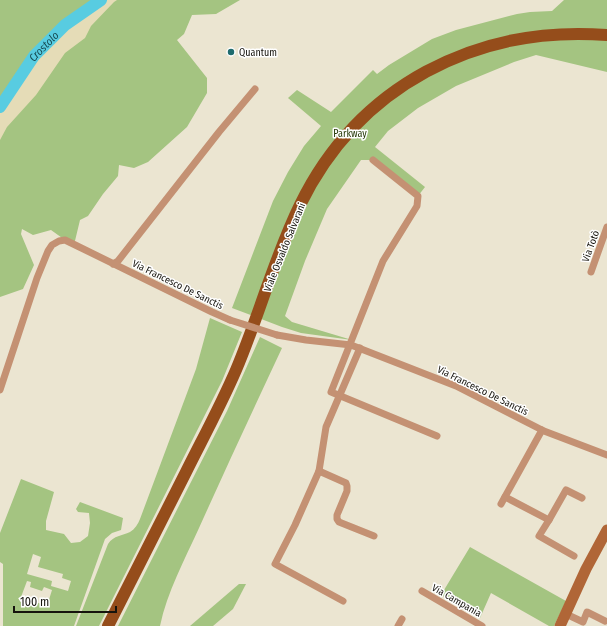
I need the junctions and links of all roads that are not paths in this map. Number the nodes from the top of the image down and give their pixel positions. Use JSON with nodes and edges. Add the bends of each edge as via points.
{"nodes":[{"id":1,"x":607,"y":35,"type":"edge"},
{"id":2,"x":255,"y":89,"type":"dead end"},
{"id":3,"x":373,"y":160,"type":"dead end"},
{"id":4,"x":607,"y":227,"type":"edge"},
{"id":5,"x":114,"y":264,"type":"junction"},
{"id":6,"x":591,"y":272,"type":"dead end"},
{"id":7,"x":351,"y":345,"type":"junction"},
{"id":8,"x":360,"y":348,"type":"junction"},
{"id":9,"x":0,"y":390,"type":"edge"},
{"id":10,"x":340,"y":396,"type":"junction"},
{"id":11,"x":542,"y":430,"type":"junction"},
{"id":12,"x":437,"y":436,"type":"dead end"},
{"id":13,"x":607,"y":455,"type":"edge"},
{"id":14,"x":319,"y":471,"type":"junction"},
{"id":15,"x":505,"y":497,"type":"junction"},
{"id":16,"x":582,"y":498,"type":"dead end"},
{"id":17,"x":500,"y":504,"type":"dead end"},
{"id":18,"x":548,"y":520,"type":"junction"},
{"id":19,"x":607,"y":530,"type":"edge"},
{"id":20,"x":374,"y":536,"type":"dead end"},
{"id":21,"x":574,"y":556,"type":"dead end"},
{"id":22,"x":422,"y":591,"type":"dead end"},
{"id":23,"x":343,"y":601,"type":"dead end"},
{"id":24,"x":566,"y":614,"type":"junction"},
{"id":25,"x":605,"y":621,"type":"dead end"},
{"id":26,"x":582,"y":624,"type":"edge"},
{"id":27,"x":108,"y":626,"type":"edge"},
{"id":28,"x":482,"y":626,"type":"edge"},
{"id":29,"x":560,"y":626,"type":"edge"}],
"edges":[{"from":1,"to":27,"type":"main road","name":"Viale Osvaldo Salvarani","via":[[586,34],[510,40],[451,59],[410,82],[380,103],[339,143],[300,205],[250,338],[227,390]]},
{"from":2,"to":5,"type":"street","name":"Via Francesco De Sanctis"},
{"from":3,"to":7,"type":"street","via":[[418,196],[417,206],[383,261]]},
{"from":4,"to":6,"type":"street","name":"Via Totò"},
{"from":5,"to":7,"type":"street","name":"Via Francesco De Sanctis","bridge":true,"via":[[230,320],[277,335]]},
{"from":5,"to":9,"type":"street","name":"Via Francesco De Sanctis","via":[[65,240],[52,244],[37,278]]},
{"from":7,"to":8,"type":"street","name":"Via Francesco De Sanctis"},
{"from":7,"to":10,"type":"street","via":[[331,392]]},
{"from":8,"to":10,"type":"street"},
{"from":8,"to":11,"type":"street","name":"Via Francesco De Sanctis","via":[[456,386]]},
{"from":10,"to":12,"type":"street"},
{"from":10,"to":14,"type":"street","via":[[326,427]]},
{"from":11,"to":13,"type":"street","name":"Via Francesco De Sanctis"},
{"from":11,"to":15,"type":"street"},
{"from":14,"to":20,"type":"street","via":[[346,483],[347,491],[337,519],[339,522]]},
{"from":14,"to":23,"type":"street","via":[[275,564]]},
{"from":15,"to":17,"type":"street"},
{"from":15,"to":18,"type":"street"},
{"from":16,"to":18,"type":"street","via":[[566,490]]},
{"from":18,"to":21,"type":"street","via":[[540,536]]},
{"from":19,"to":24,"type":"street"},
{"from":22,"to":28,"type":"street","name":"Via Campania"},
{"from":24,"to":26,"type":"street"},
{"from":24,"to":29,"type":"street"},
{"from":25,"to":26,"type":"street","via":[[587,612]]}]}
